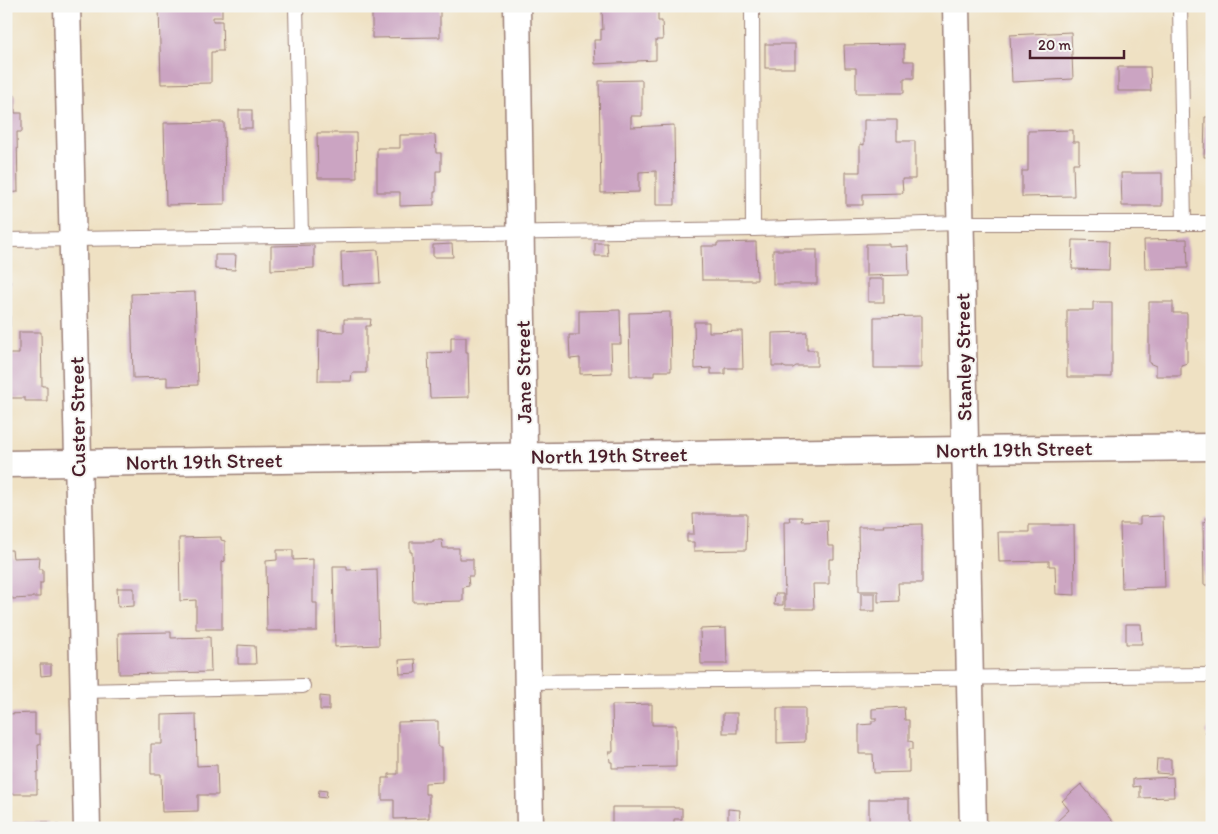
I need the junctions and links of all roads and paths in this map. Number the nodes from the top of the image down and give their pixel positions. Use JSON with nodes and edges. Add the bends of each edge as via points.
{"nodes":[{"id":1,"x":67,"y":6,"type":"edge"},
{"id":2,"x":296,"y":6,"type":"edge"},
{"id":3,"x":517,"y":6,"type":"edge"},
{"id":4,"x":752,"y":6,"type":"edge"},
{"id":5,"x":956,"y":6,"type":"edge"},
{"id":6,"x":1180,"y":6,"type":"edge"},
{"id":7,"x":960,"y":223,"type":"junction"},
{"id":8,"x":1184,"y":224,"type":"junction"},
{"id":9,"x":1212,"y":224,"type":"edge"},
{"id":10,"x":753,"y":229,"type":"junction"},
{"id":11,"x":520,"y":232,"type":"junction"},
{"id":12,"x":301,"y":236,"type":"junction"},
{"id":13,"x":73,"y":239,"type":"junction"},
{"id":14,"x":6,"y":240,"type":"edge"},
{"id":15,"x":1212,"y":447,"type":"edge"},
{"id":16,"x":965,"y":450,"type":"junction"},
{"id":17,"x":524,"y":456,"type":"junction"},
{"id":18,"x":78,"y":463,"type":"junction"},
{"id":19,"x":6,"y":464,"type":"edge"},
{"id":20,"x":1212,"y":675,"type":"edge"},
{"id":21,"x":970,"y":678,"type":"junction"},
{"id":22,"x":528,"y":682,"type":"junction"},
{"id":23,"x":303,"y":686,"type":"dead end"},
{"id":24,"x":83,"y":691,"type":"junction"},
{"id":25,"x":86,"y":828,"type":"edge"},
{"id":26,"x":530,"y":828,"type":"edge"},
{"id":27,"x":973,"y":828,"type":"edge"}],
"edges":[{"from":1,"to":13,"type":"street","name":"Custer Street"},
{"from":2,"to":12,"type":"lane"},
{"from":3,"to":11,"type":"street","name":"Jane Street"},
{"from":4,"to":10,"type":"lane"},
{"from":5,"to":7,"type":"street","name":"Stanley Street"},
{"from":6,"to":8,"type":"lane"},
{"from":7,"to":8,"type":"lane"},
{"from":7,"to":10,"type":"lane"},
{"from":7,"to":16,"type":"street","name":"Stanley Street"},
{"from":8,"to":9,"type":"lane"},
{"from":10,"to":11,"type":"lane"},
{"from":11,"to":12,"type":"lane"},
{"from":11,"to":17,"type":"street","name":"Jane Street"},
{"from":12,"to":13,"type":"lane"},
{"from":13,"to":14,"type":"lane"},
{"from":13,"to":18,"type":"street","name":"Custer Street"},
{"from":15,"to":16,"type":"street","name":"North 19th Street"},
{"from":16,"to":17,"type":"street","name":"North 19th Street"},
{"from":16,"to":21,"type":"street","name":"Stanley Street"},
{"from":17,"to":18,"type":"street","name":"North 19th Street"},
{"from":17,"to":22,"type":"street","name":"Jane Street"},
{"from":18,"to":19,"type":"street","name":"North 19th Street"},
{"from":18,"to":24,"type":"street","name":"Custer Street"},
{"from":20,"to":21,"type":"lane"},
{"from":21,"to":22,"type":"lane"},
{"from":21,"to":27,"type":"street","name":"Stanley Street"},
{"from":22,"to":26,"type":"street","name":"Jane Street"},
{"from":23,"to":24,"type":"lane"},
{"from":24,"to":25,"type":"street","name":"Custer Street"}]}
